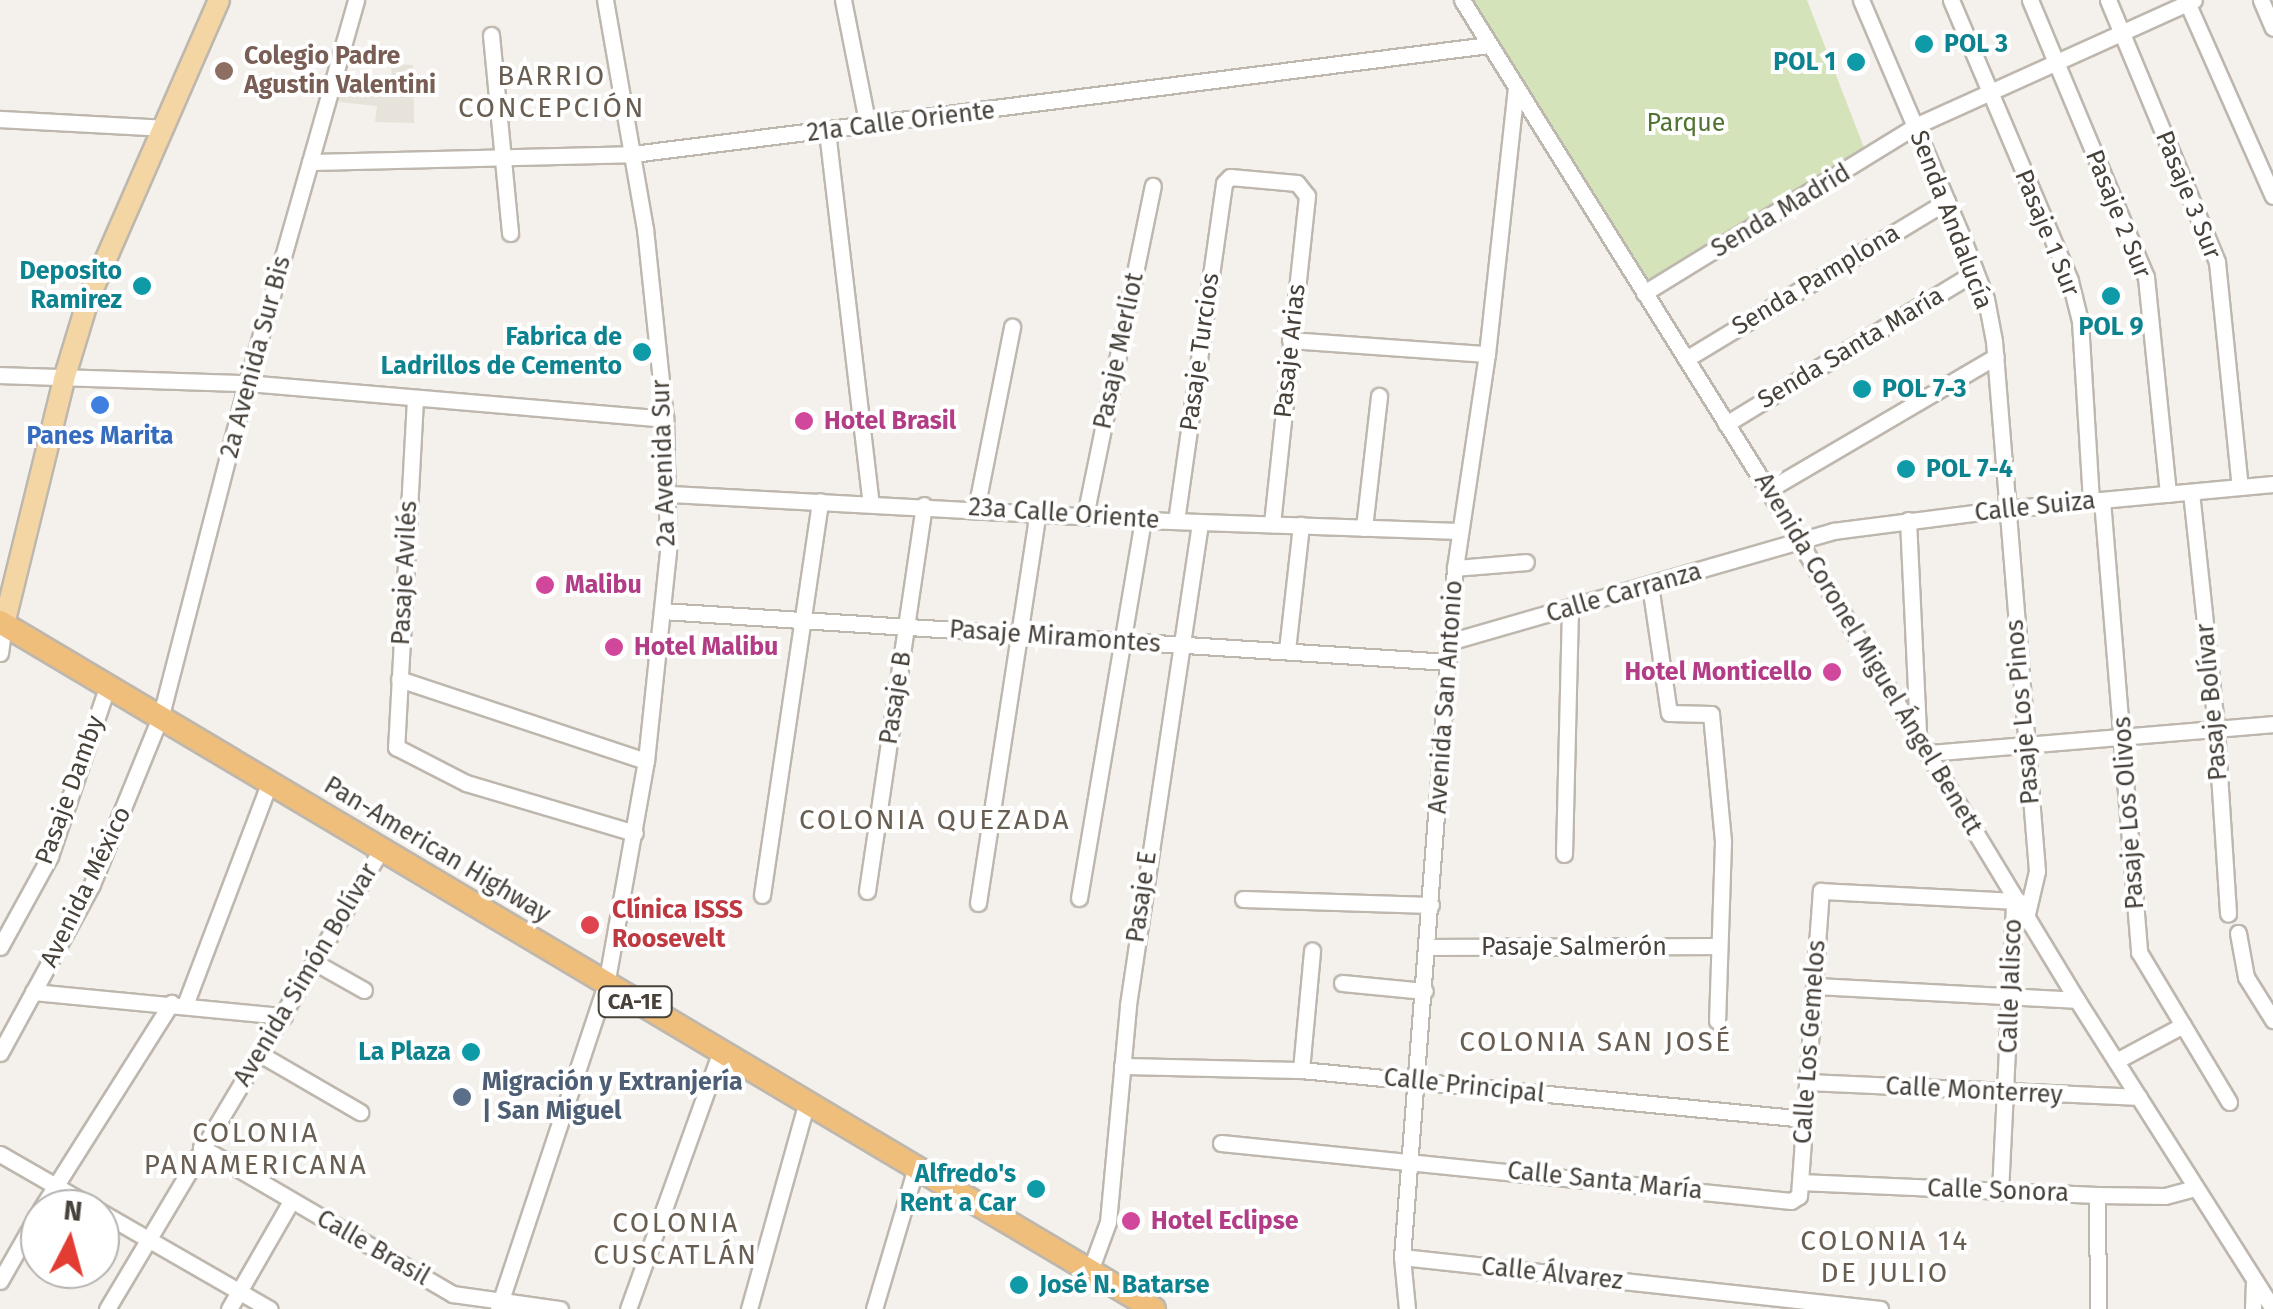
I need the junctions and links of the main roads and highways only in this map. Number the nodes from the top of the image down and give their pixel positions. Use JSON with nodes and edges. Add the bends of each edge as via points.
{"nodes":[{"id":1,"x":219,"y":0,"type":"edge"},
{"id":2,"x":2,"y":623,"type":"edge"},
{"id":3,"x":1154,"y":1309,"type":"edge"}],
"edges":[{"from":1,"to":2,"type":"main road","via":[[88,300]]},
{"from":2,"to":3,"type":"highway","name":"Pan-American Highway","number":"CA-1E"}]}
